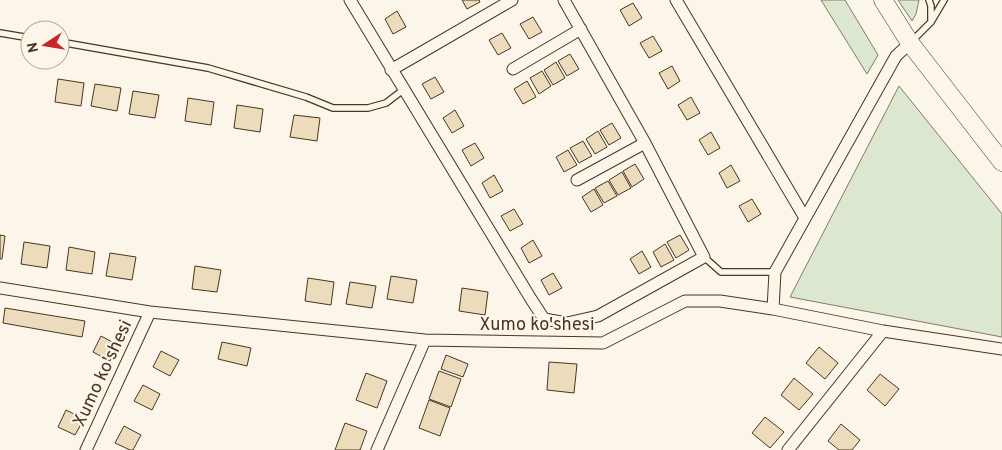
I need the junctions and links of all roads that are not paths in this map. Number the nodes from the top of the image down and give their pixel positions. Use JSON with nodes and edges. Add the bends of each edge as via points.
{"nodes":[{"id":1,"x":350,"y":0,"type":"edge"},
{"id":2,"x":512,"y":0,"type":"edge"},
{"id":3,"x":564,"y":0,"type":"edge"},
{"id":4,"x":676,"y":0,"type":"edge"},
{"id":5,"x":883,"y":0,"type":"edge"},
{"id":6,"x":929,"y":0,"type":"edge"},
{"id":7,"x":944,"y":0,"type":"edge"},
{"id":8,"x":930,"y":22,"type":"junction"},
{"id":9,"x":582,"y":29,"type":"junction"},
{"id":10,"x":0,"y":33,"type":"edge"},
{"id":11,"x":20,"y":36,"type":"edge"},
{"id":12,"x":910,"y":43,"type":"junction"},
{"id":13,"x":70,"y":44,"type":"edge"},
{"id":14,"x":513,"y":69,"type":"dead end"},
{"id":15,"x":391,"y":70,"type":"junction"},
{"id":16,"x":404,"y":90,"type":"junction"},
{"id":17,"x":645,"y":143,"type":"junction"},
{"id":18,"x":1002,"y":162,"type":"edge"},
{"id":19,"x":577,"y":180,"type":"dead end"},
{"id":20,"x":805,"y":218,"type":"junction"},
{"id":21,"x":704,"y":257,"type":"junction"},
{"id":22,"x":775,"y":272,"type":"junction"},
{"id":23,"x":0,"y":288,"type":"edge"},
{"id":24,"x":773,"y":309,"type":"junction"},
{"id":25,"x":150,"y":312,"type":"junction"},
{"id":26,"x":883,"y":331,"type":"junction"},
{"id":27,"x":425,"y":340,"type":"junction"},
{"id":28,"x":1002,"y":349,"type":"edge"},
{"id":29,"x":86,"y":450,"type":"edge"},
{"id":30,"x":377,"y":450,"type":"edge"},
{"id":31,"x":788,"y":450,"type":"edge"}],
"edges":[{"from":1,"to":15,"type":"street"},
{"from":2,"to":15,"type":"street"},
{"from":3,"to":9,"type":"street"},
{"from":4,"to":20,"type":"street"},
{"from":5,"to":12,"type":"main road"},
{"from":6,"to":8,"type":"lane"},
{"from":7,"to":8,"type":"lane"},
{"from":8,"to":12,"type":"lane"},
{"from":9,"to":14,"type":"street"},
{"from":9,"to":17,"type":"street"},
{"from":10,"to":11,"type":"lane"},
{"from":12,"to":18,"type":"main road"},
{"from":12,"to":20,"type":"street","via":[[896,56]]},
{"from":13,"to":16,"type":"lane","via":[[208,68],[333,108],[368,108],[386,103]]},
{"from":15,"to":16,"type":"street"},
{"from":16,"to":21,"type":"street","via":[[544,319],[567,323],[598,316]]},
{"from":17,"to":19,"type":"street"},
{"from":17,"to":21,"type":"street"},
{"from":20,"to":22,"type":"street"},
{"from":21,"to":22,"type":"lane","via":[[721,272]]},
{"from":22,"to":24,"type":"street"},
{"from":23,"to":25,"type":"street","name":"Xumo ko'shesi"},
{"from":24,"to":26,"type":"street","name":"Xumo ko'shesi"},
{"from":24,"to":27,"type":"street","name":"Xumo ko'shesi","via":[[720,301],[685,301],[602,342]]},
{"from":25,"to":27,"type":"street","name":"Xumo ko'shesi"},
{"from":25,"to":29,"type":"street","name":"Xumo ko'shesi"},
{"from":26,"to":28,"type":"street","name":"Xumo ko'shesi"},
{"from":26,"to":31,"type":"street"},
{"from":27,"to":30,"type":"street"}]}
